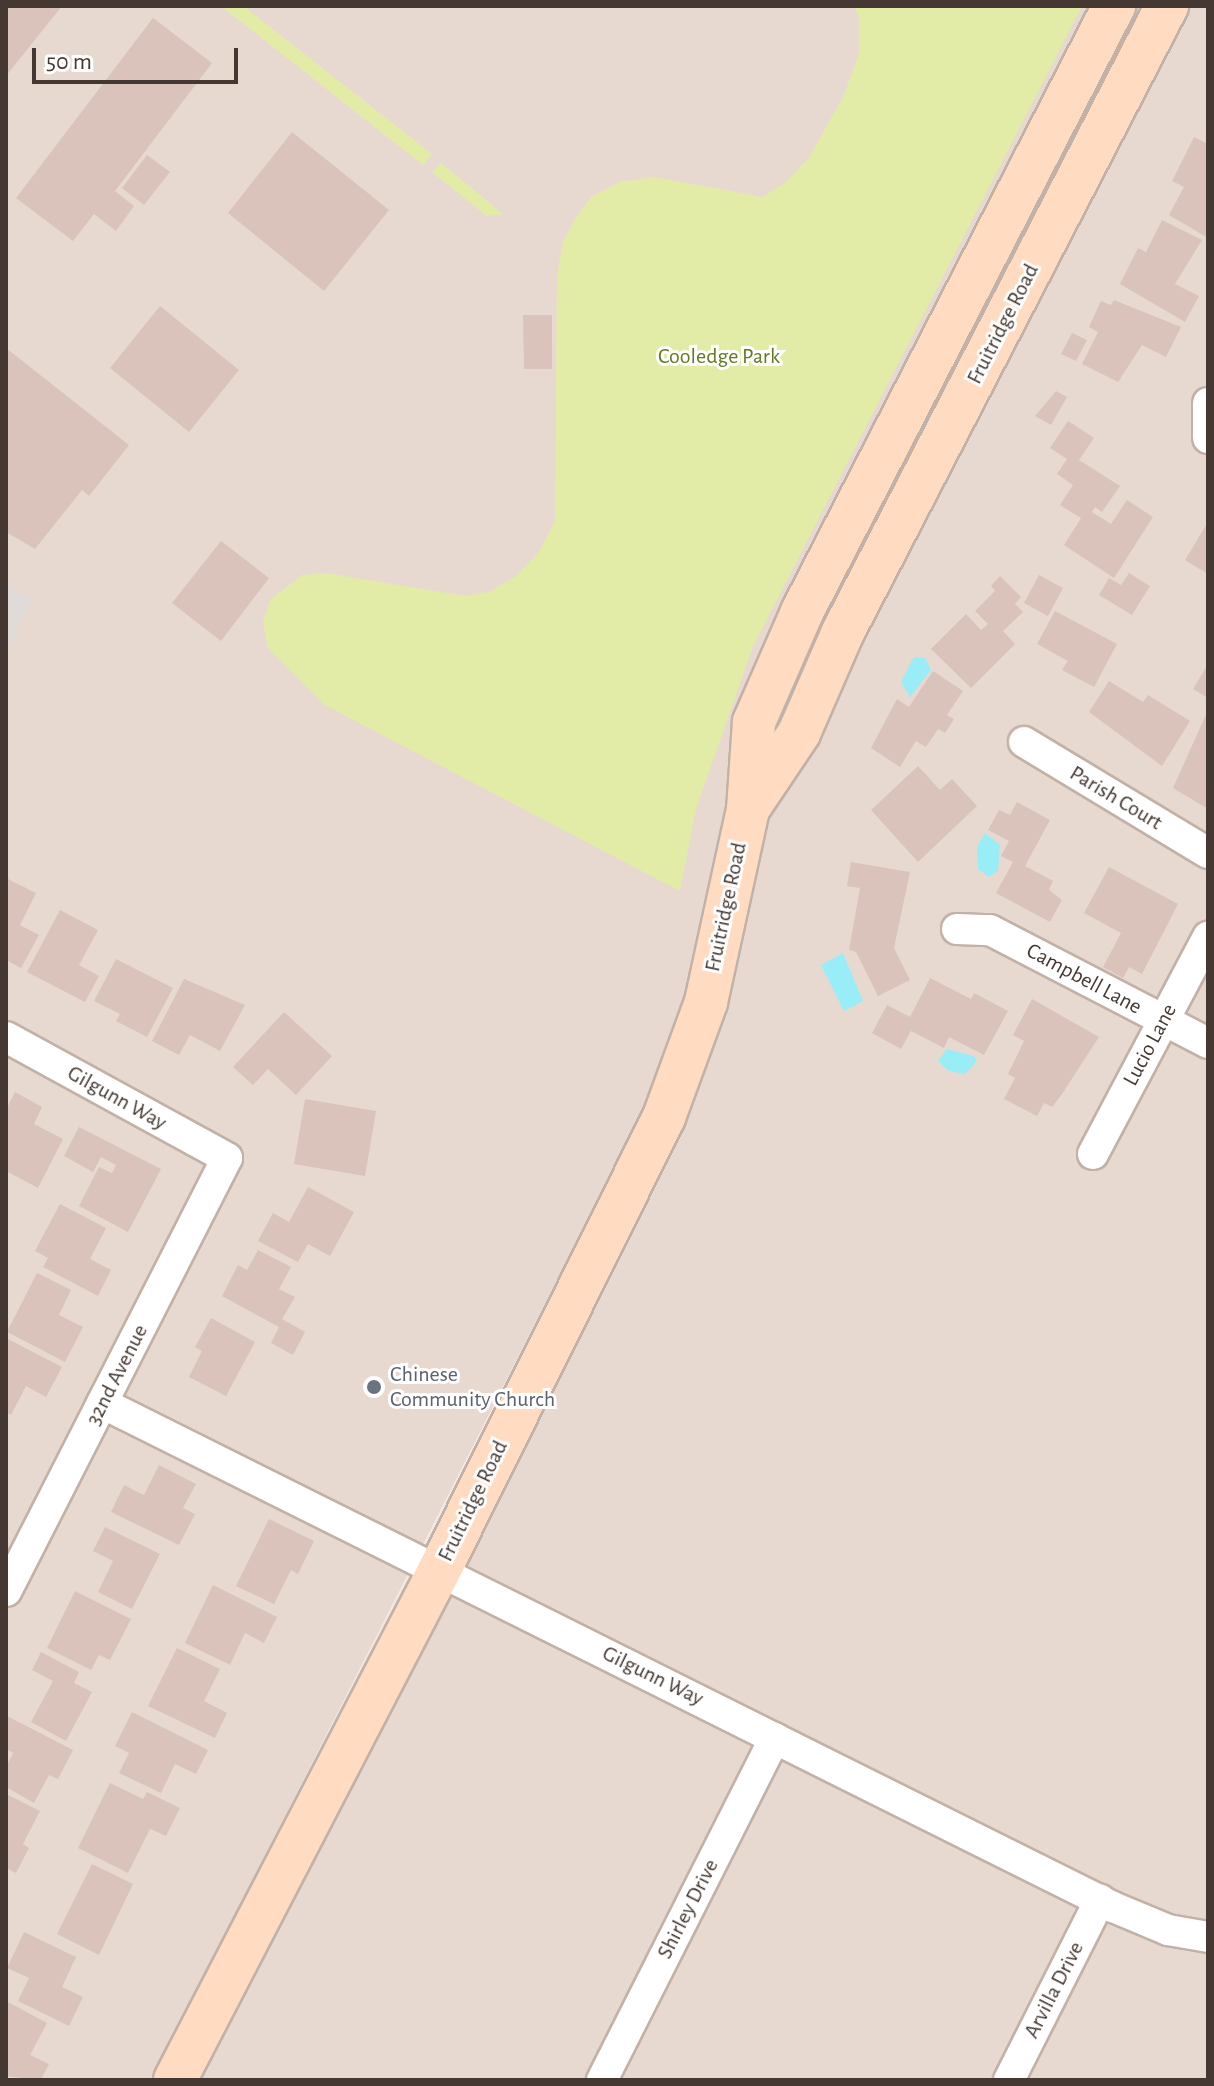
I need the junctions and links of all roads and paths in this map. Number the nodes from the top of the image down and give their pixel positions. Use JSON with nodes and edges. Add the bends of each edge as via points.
{"nodes":[{"id":1,"x":1114,"y":6,"type":"edge"},
{"id":2,"x":1167,"y":6,"type":"edge"},
{"id":3,"x":1024,"y":742,"type":"dead end"},
{"id":4,"x":748,"y":810,"type":"junction"},
{"id":5,"x":1208,"y":853,"type":"edge"},
{"id":6,"x":957,"y":929,"type":"dead end"},
{"id":7,"x":1208,"y":937,"type":"edge"},
{"id":8,"x":1164,"y":1019,"type":"junction"},
{"id":9,"x":6,"y":1037,"type":"edge"},
{"id":10,"x":1208,"y":1043,"type":"edge"},
{"id":11,"x":1093,"y":1154,"type":"dead end"},
{"id":12,"x":227,"y":1158,"type":"joint"},
{"id":13,"x":102,"y":1403,"type":"junction"},
{"id":14,"x":439,"y":1571,"type":"junction"},
{"id":15,"x":6,"y":1591,"type":"edge"},
{"id":16,"x":775,"y":1738,"type":"junction"},
{"id":17,"x":1100,"y":1900,"type":"junction"},
{"id":18,"x":1208,"y":1937,"type":"edge"},
{"id":19,"x":175,"y":2080,"type":"edge"},
{"id":20,"x":602,"y":2080,"type":"edge"},
{"id":21,"x":1009,"y":2080,"type":"edge"}],
"edges":[{"from":1,"to":4,"type":"main road","name":"Fruitridge Road","via":[[802,612],[754,722]]},
{"from":2,"to":4,"type":"main road","name":"Fruitridge Road","via":[[843,632],[799,733]]},
{"from":3,"to":5,"type":"street","name":"Parish Court"},
{"from":4,"to":14,"type":"main road","name":"Fruitridge Road","via":[[706,1002],[667,1111]]},
{"from":6,"to":8,"type":"street","name":"Campbell Lane","via":[[990,930]]},
{"from":7,"to":8,"type":"street","name":"Lucio Lane"},
{"from":8,"to":10,"type":"street","name":"Campbell Lane"},
{"from":8,"to":11,"type":"street","name":"Lucio Lane"},
{"from":9,"to":12,"type":"street","name":"Gilgunn Way"},
{"from":12,"to":13,"type":"street","name":"32nd Avenue"},
{"from":13,"to":14,"type":"street","name":"Gilgunn Way"},
{"from":13,"to":15,"type":"street","name":"32nd Avenue"},
{"from":14,"to":16,"type":"street","name":"Gilgunn Way"},
{"from":14,"to":19,"type":"main road","name":"Fruitridge Road"},
{"from":16,"to":17,"type":"street","name":"Gilgunn Way"},
{"from":16,"to":20,"type":"street","name":"Shirley Drive"},
{"from":17,"to":18,"type":"street","name":"Gilgunn Way","via":[[1168,1930]]},
{"from":17,"to":21,"type":"street","name":"Arvilla Drive"}]}
